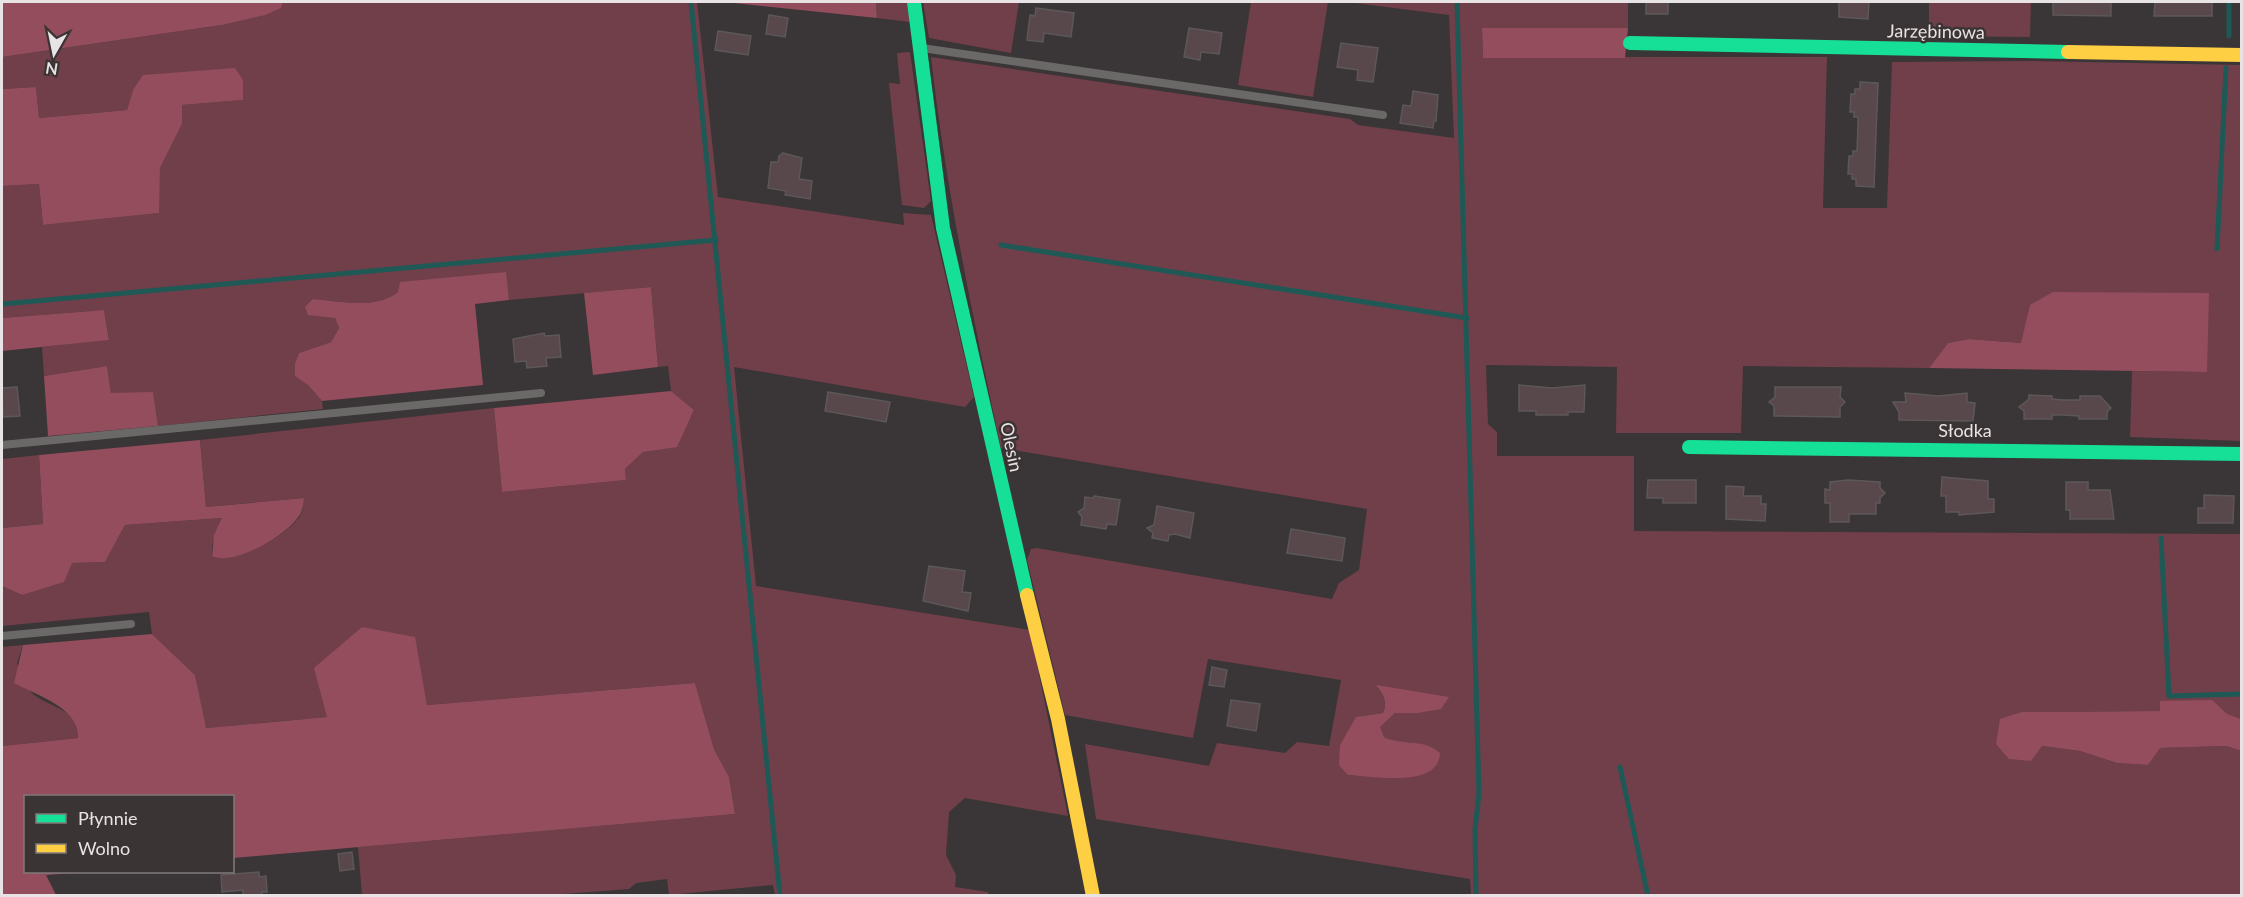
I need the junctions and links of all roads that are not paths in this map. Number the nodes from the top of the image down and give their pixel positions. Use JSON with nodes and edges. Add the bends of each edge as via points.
{"nodes":[{"id":1,"x":914,"y":2,"type":"edge"},
{"id":2,"x":1630,"y":43,"type":"dead end"},
{"id":3,"x":918,"y":48,"type":"junction"},
{"id":4,"x":2241,"y":55,"type":"edge"},
{"id":5,"x":1383,"y":115,"type":"dead end"},
{"id":6,"x":541,"y":393,"type":"dead end"},
{"id":7,"x":2,"y":445,"type":"edge"},
{"id":8,"x":1689,"y":447,"type":"dead end"},
{"id":9,"x":2241,"y":454,"type":"edge"},
{"id":10,"x":131,"y":624,"type":"dead end"},
{"id":11,"x":2,"y":636,"type":"edge"},
{"id":12,"x":1093,"y":896,"type":"edge"}],
"edges":[{"from":1,"to":3,"type":"street","name":"Olesin"},
{"from":2,"to":4,"type":"street","name":"Jarzębinowa"},
{"from":3,"to":5,"type":"lane"},
{"from":3,"to":12,"type":"street","name":"Olesin","via":[[943,228],[1058,719]]},
{"from":6,"to":7,"type":"lane"},
{"from":8,"to":9,"type":"street","name":"Słodka"},
{"from":10,"to":11,"type":"lane"}]}
